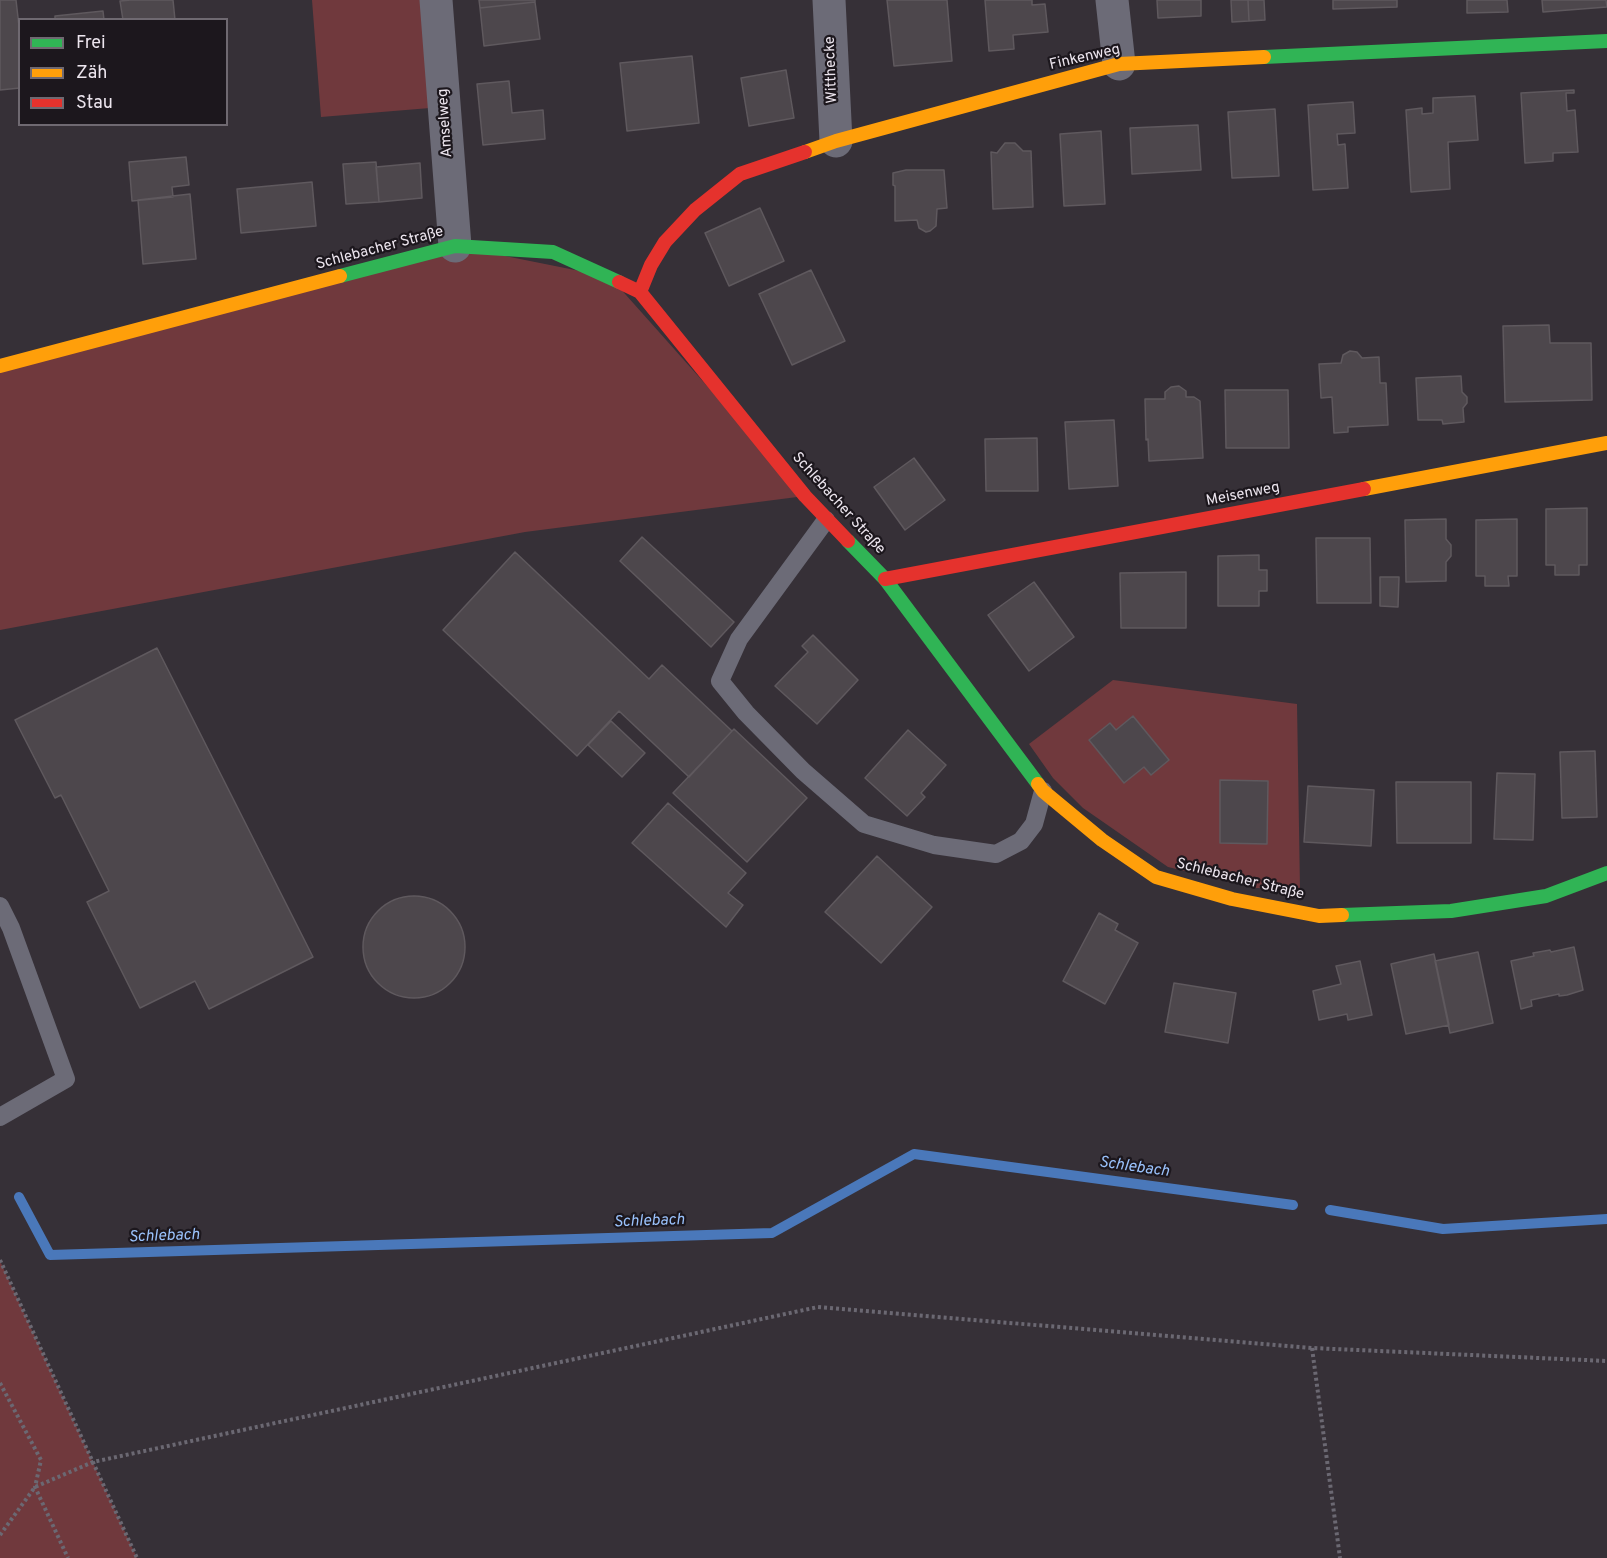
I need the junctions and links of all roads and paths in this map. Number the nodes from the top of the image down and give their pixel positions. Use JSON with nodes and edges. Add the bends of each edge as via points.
{"nodes":[{"id":1,"x":436,"y":0,"type":"edge"},
{"id":2,"x":829,"y":0,"type":"edge"},
{"id":3,"x":1112,"y":0,"type":"edge"},
{"id":4,"x":1607,"y":41,"type":"edge"},
{"id":5,"x":1119,"y":64,"type":"junction"},
{"id":6,"x":836,"y":141,"type":"junction"},
{"id":7,"x":455,"y":246,"type":"junction"},
{"id":8,"x":640,"y":292,"type":"junction"},
{"id":9,"x":0,"y":366,"type":"edge"},
{"id":10,"x":1607,"y":443,"type":"edge"},
{"id":11,"x":826,"y":520,"type":"junction"},
{"id":12,"x":885,"y":579,"type":"junction"},
{"id":13,"x":1043,"y":791,"type":"junction"},
{"id":14,"x":1607,"y":873,"type":"edge"},
{"id":15,"x":0,"y":906,"type":"edge"},
{"id":16,"x":0,"y":1117,"type":"edge"},
{"id":17,"x":0,"y":1260,"type":"edge"},
{"id":18,"x":1312,"y":1348,"type":"junction"},
{"id":19,"x":1607,"y":1361,"type":"edge"},
{"id":20,"x":0,"y":1383,"type":"edge"},
{"id":21,"x":93,"y":1462,"type":"junction"},
{"id":22,"x":35,"y":1487,"type":"junction"},
{"id":23,"x":0,"y":1534,"type":"edge"},
{"id":24,"x":68,"y":1558,"type":"edge"},
{"id":25,"x":137,"y":1558,"type":"edge"},
{"id":26,"x":1340,"y":1558,"type":"edge"}],
"edges":[{"from":1,"to":7,"type":"street","name":"Amselweg"},
{"from":2,"to":6,"type":"street","name":"Witthecke"},
{"from":3,"to":5,"type":"street"},
{"from":4,"to":5,"type":"street","name":"Finkenweg"},
{"from":5,"to":6,"type":"street","name":"Finkenweg"},
{"from":6,"to":8,"type":"street","name":"Finkenweg","via":[[740,174],[694,210],[665,242]]},
{"from":7,"to":8,"type":"street","name":"Schlebacher Straße","via":[[553,252]]},
{"from":7,"to":9,"type":"street","name":"Schlebacher Straße"},
{"from":8,"to":11,"type":"street","name":"Schlebacher Straße"},
{"from":10,"to":12,"type":"street","name":"Meisenweg"},
{"from":11,"to":12,"type":"street","name":"Schlebacher Straße"},
{"from":11,"to":13,"type":"lane","via":[[740,639],[720,681],[726,689],[803,771],[864,824],[934,845],[996,854],[1021,841],[1034,824]]},
{"from":12,"to":13,"type":"street","name":"Schlebacher Straße"},
{"from":13,"to":14,"type":"street","name":"Schlebacher Straße","via":[[1102,840],[1156,877],[1232,899],[1319,916],[1451,911],[1546,896]]},
{"from":15,"to":16,"type":"lane","via":[[66,1079]]},
{"from":17,"to":21,"type":"path"},
{"from":18,"to":19,"type":"path"},
{"from":18,"to":21,"type":"path","via":[[818,1307]]},
{"from":18,"to":26,"type":"path"},
{"from":20,"to":22,"type":"path","via":[[40,1460]]},
{"from":21,"to":22,"type":"path"},
{"from":21,"to":25,"type":"path"},
{"from":22,"to":23,"type":"path"},
{"from":22,"to":24,"type":"path"}]}
